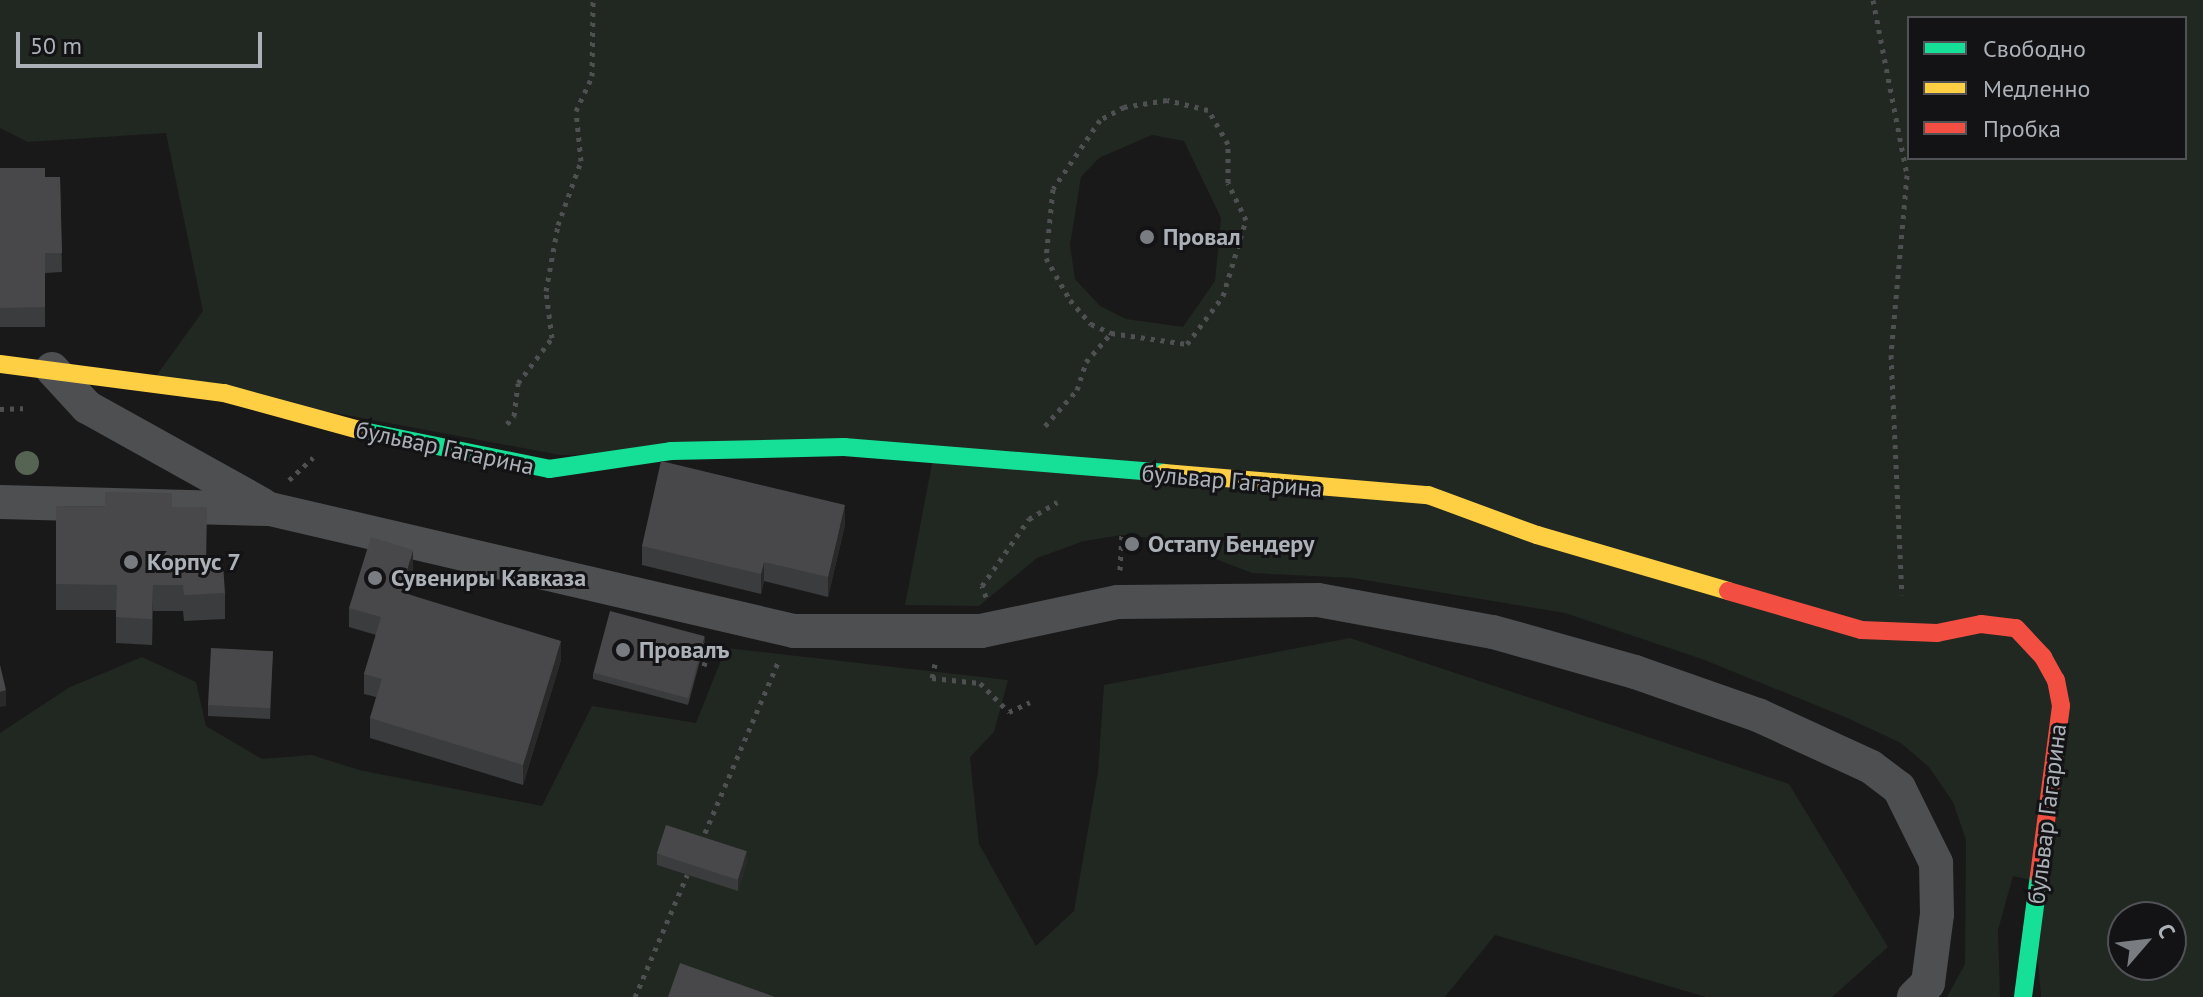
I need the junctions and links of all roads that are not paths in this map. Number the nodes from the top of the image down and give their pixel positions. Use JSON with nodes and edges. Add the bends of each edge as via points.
{"nodes":[{"id":1,"x":0,"y":364,"type":"edge"},
{"id":2,"x":52,"y":369,"type":"junction"},
{"id":3,"x":0,"y":502,"type":"edge"},
{"id":4,"x":270,"y":509,"type":"junction"},
{"id":5,"x":1914,"y":997,"type":"edge"},
{"id":6,"x":2023,"y":997,"type":"edge"}],
"edges":[{"from":1,"to":2,"type":"street","name":"бульвар Гагарина"},
{"from":2,"to":4,"type":"street","via":[[87,407]]},
{"from":2,"to":6,"type":"street","name":"бульвар Гагарина","via":[[224,393],[480,458],[549,469],[671,451],[844,447],[1428,495],[1537,535],[1861,630],[1937,633],[1981,624],[2016,628],[2056,680],[2061,706]]},
{"from":3,"to":4,"type":"street"},
{"from":4,"to":5,"type":"street","via":[[794,631],[981,631],[1118,602],[1318,600],[1493,632],[1635,672],[1758,715],[1871,767],[1899,788],[1918,817],[1936,863],[1937,914],[1928,983]]}]}
